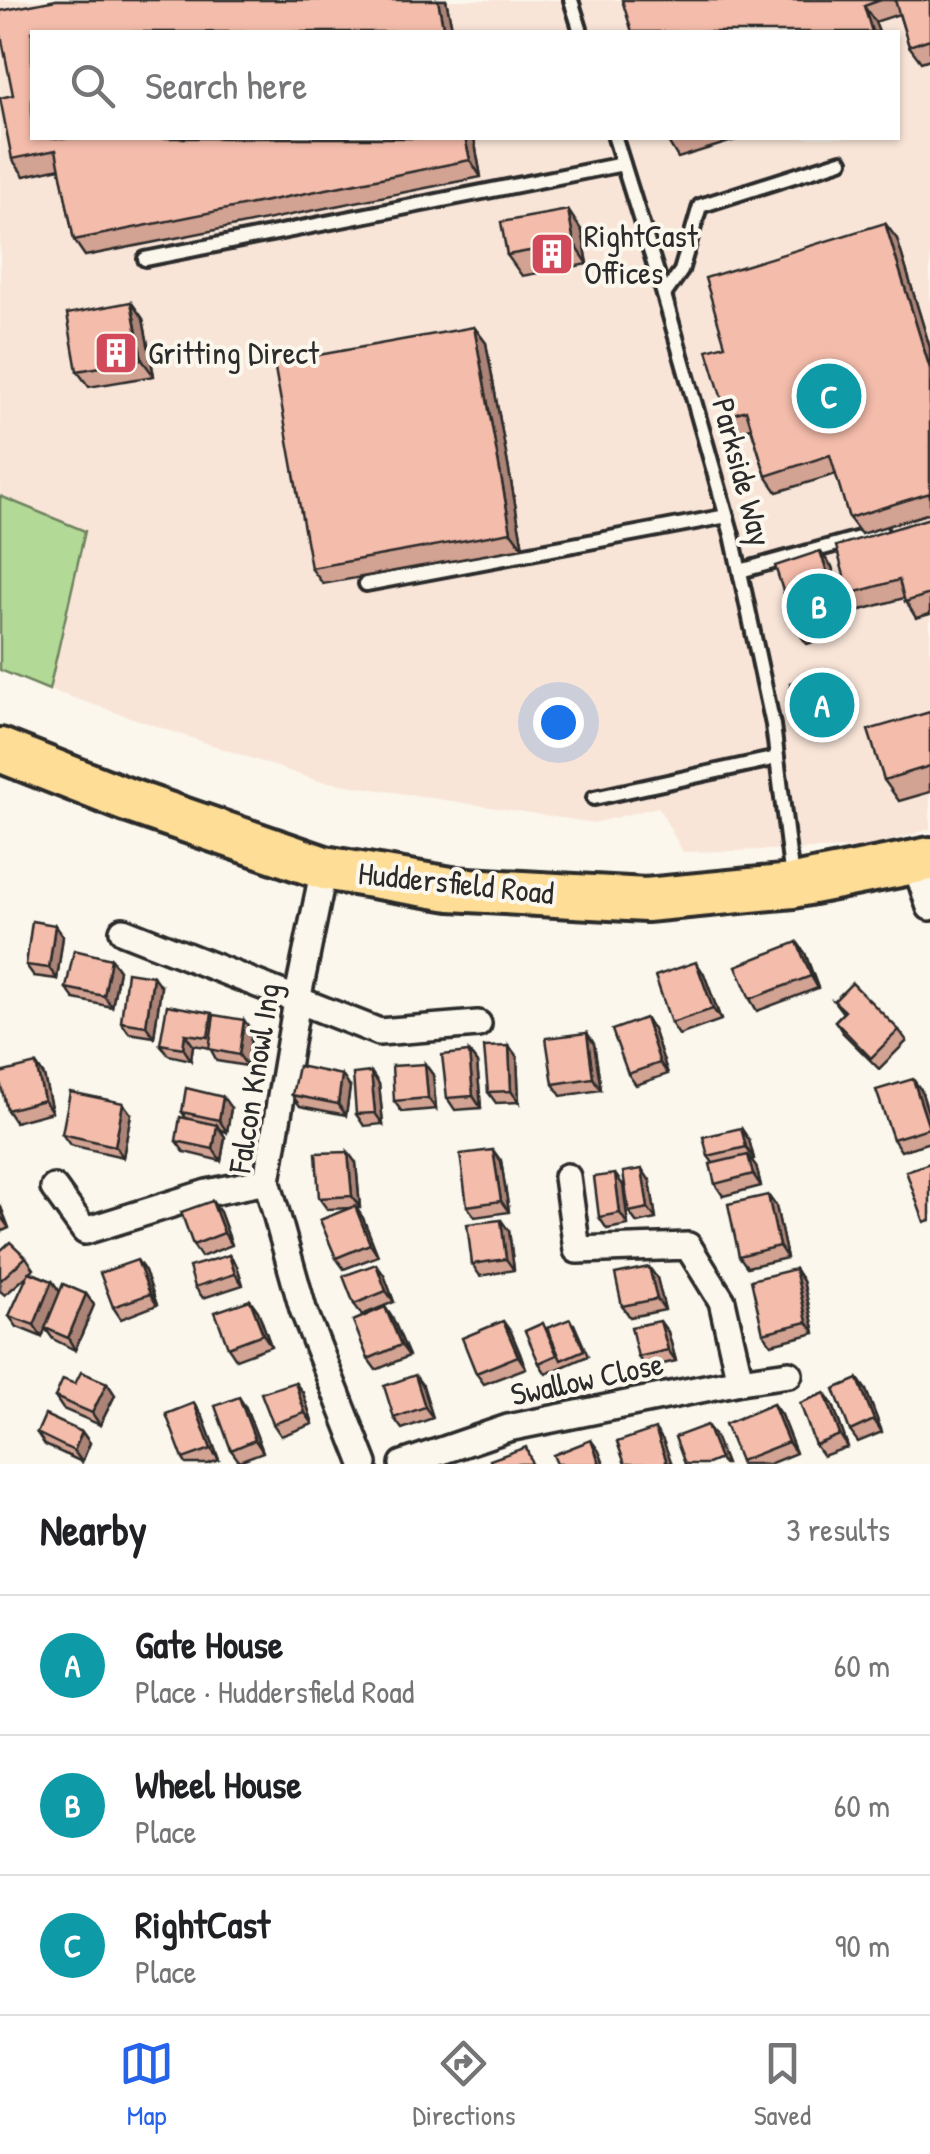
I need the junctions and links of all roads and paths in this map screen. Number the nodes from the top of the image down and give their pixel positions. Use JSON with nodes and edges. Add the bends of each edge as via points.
{"nodes":[{"id":1,"x":571,"y":0,"type":"edge"},
{"id":2,"x":581,"y":30,"type":"edge"},
{"id":3,"x":615,"y":140,"type":"edge"},
{"id":4,"x":840,"y":161,"type":"dead end"},
{"id":5,"x":623,"y":164,"type":"junction"},
{"id":6,"x":146,"y":259,"type":"dead end"},
{"id":7,"x":664,"y":295,"type":"junction"},
{"id":8,"x":727,"y":516,"type":"junction"},
{"id":9,"x":881,"y":532,"type":"edge"},
{"id":10,"x":740,"y":571,"type":"junction"},
{"id":11,"x":366,"y":584,"type":"dead end"},
{"id":12,"x":0,"y":750,"type":"edge"},
{"id":13,"x":777,"y":758,"type":"junction"},
{"id":14,"x":594,"y":798,"type":"dead end"},
{"id":15,"x":923,"y":861,"type":"edge"},
{"id":16,"x":324,"y":868,"type":"junction"},
{"id":17,"x":793,"y":886,"type":"junction"},
{"id":18,"x":930,"y":907,"type":"edge"},
{"id":19,"x":123,"y":930,"type":"dead end"},
{"id":20,"x":297,"y":1001,"type":"junction"},
{"id":21,"x":478,"y":1024,"type":"dead end"},
{"id":22,"x":567,"y":1177,"type":"dead end"},
{"id":23,"x":266,"y":1182,"type":"junction"},
{"id":24,"x":54,"y":1188,"type":"dead end"},
{"id":25,"x":789,"y":1374,"type":"dead end"},
{"id":26,"x":740,"y":1380,"type":"junction"},
{"id":27,"x":364,"y":1464,"type":"edge"},
{"id":28,"x":403,"y":1464,"type":"edge"}],
"edges":[{"from":1,"to":2,"type":"lane"},
{"from":3,"to":5,"type":"lane","name":"Parkside Way"},
{"from":4,"to":7,"type":"lane","via":[[700,206],[681,271]]},
{"from":5,"to":6,"type":"lane"},
{"from":5,"to":7,"type":"lane","name":"Parkside Way"},
{"from":7,"to":8,"type":"lane","name":"Parkside Way"},
{"from":8,"to":10,"type":"lane","name":"Parkside Way"},
{"from":8,"to":11,"type":"lane"},
{"from":9,"to":10,"type":"lane"},
{"from":10,"to":13,"type":"lane","name":"Parkside Way"},
{"from":12,"to":16,"type":"highway","name":"Huddersfield Road"},
{"from":13,"to":14,"type":"lane"},
{"from":13,"to":17,"type":"lane","name":"Parkside Way"},
{"from":15,"to":17,"type":"highway","name":"Huddersfield Road"},
{"from":15,"to":18,"type":"street"},
{"from":16,"to":17,"type":"highway","name":"Huddersfield Road","via":[[451,889],[646,900]]},
{"from":16,"to":20,"type":"street","name":"Falcon Knowl Ing"},
{"from":19,"to":20,"type":"street"},
{"from":20,"to":21,"type":"street","via":[[379,1032]]},
{"from":20,"to":23,"type":"street","name":"Falcon Knowl Ing"},
{"from":22,"to":26,"type":"street","via":[[577,1250],[688,1246],[722,1301]]},
{"from":23,"to":24,"type":"street","via":[[85,1232]]},
{"from":23,"to":27,"type":"street","name":"Falcon Knowl Ing","via":[[303,1308]]},
{"from":25,"to":26,"type":"street","name":"Swallow Close"},
{"from":26,"to":28,"type":"street","name":"Swallow Close","via":[[508,1428]]}]}
